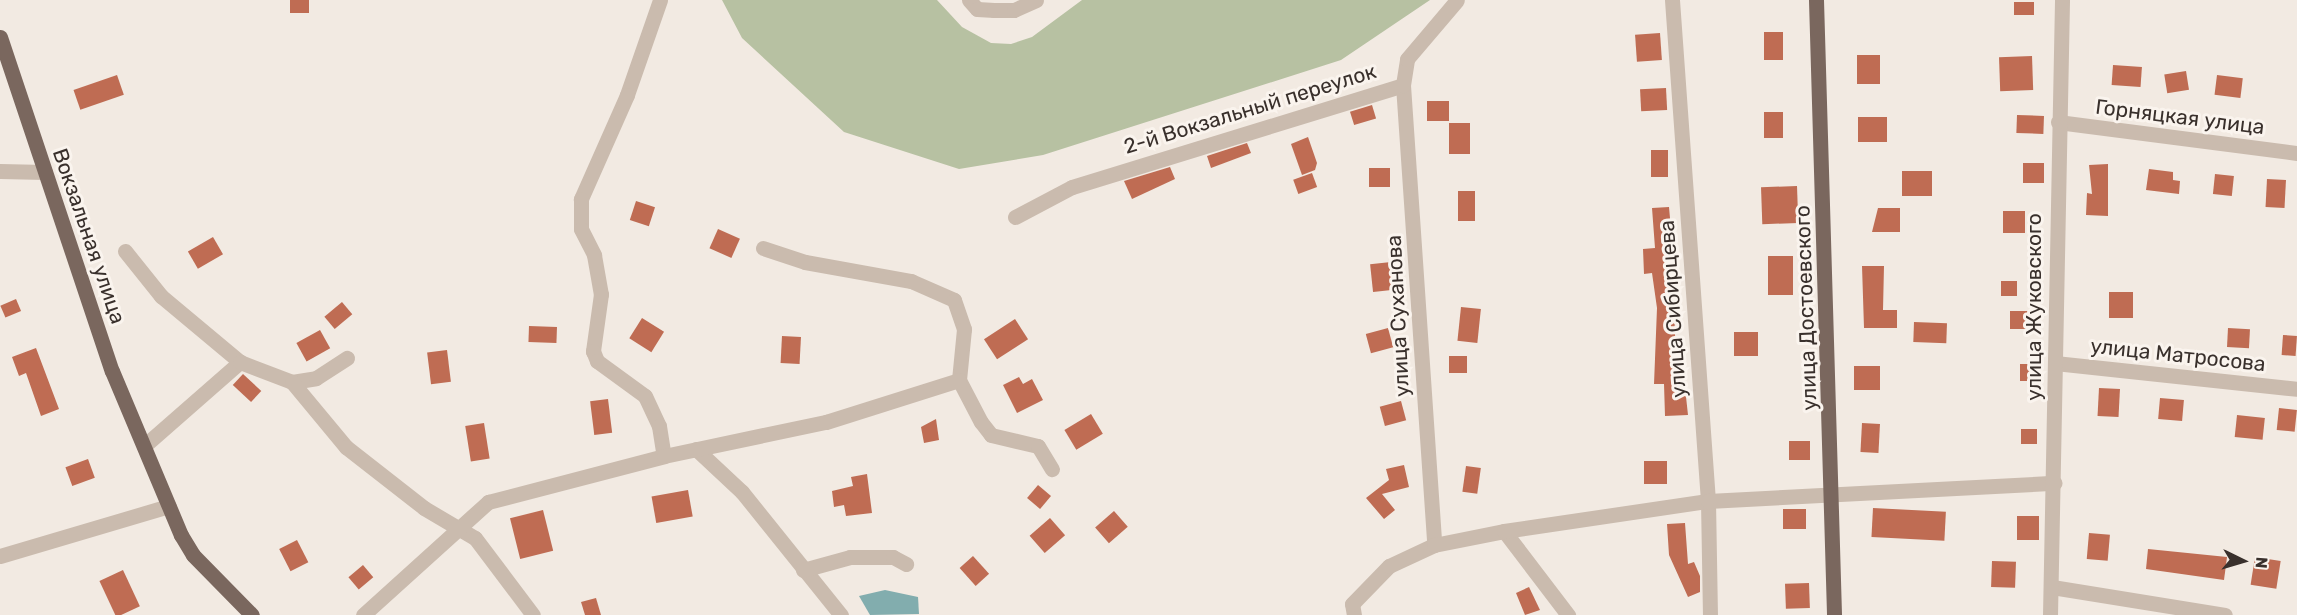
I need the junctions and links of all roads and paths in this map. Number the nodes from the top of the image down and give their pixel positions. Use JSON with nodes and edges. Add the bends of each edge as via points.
{"nodes":[{"id":1,"x":660,"y":0,"type":"edge"},
{"id":2,"x":969,"y":0,"type":"edge"},
{"id":3,"x":1036,"y":0,"type":"edge"},
{"id":4,"x":1457,"y":0,"type":"edge"},
{"id":5,"x":1672,"y":0,"type":"edge"},
{"id":6,"x":1816,"y":0,"type":"edge"},
{"id":7,"x":2062,"y":0,"type":"edge"},
{"id":8,"x":0,"y":37,"type":"edge"},
{"id":9,"x":1403,"y":84,"type":"junction"},
{"id":10,"x":2058,"y":122,"type":"junction"},
{"id":11,"x":2297,"y":153,"type":"edge"},
{"id":12,"x":0,"y":171,"type":"edge"},
{"id":13,"x":45,"y":172,"type":"junction"},
{"id":14,"x":1015,"y":217,"type":"dead end"},
{"id":15,"x":763,"y":248,"type":"dead end"},
{"id":16,"x":125,"y":251,"type":"dead end"},
{"id":17,"x":347,"y":358,"type":"dead end"},
{"id":18,"x":240,"y":362,"type":"junction"},
{"id":19,"x":2055,"y":363,"type":"junction"},
{"id":20,"x":959,"y":380,"type":"junction"},
{"id":21,"x":292,"y":382,"type":"junction"},
{"id":22,"x":2297,"y":389,"type":"edge"},
{"id":23,"x":144,"y":446,"type":"junction"},
{"id":24,"x":696,"y":449,"type":"junction"},
{"id":25,"x":664,"y":456,"type":"junction"},
{"id":26,"x":1052,"y":469,"type":"dead end"},
{"id":27,"x":2055,"y":483,"type":"junction"},
{"id":28,"x":1834,"y":497,"type":"junction"},
{"id":29,"x":1708,"y":501,"type":"junction"},
{"id":30,"x":169,"y":506,"type":"junction"},
{"id":31,"x":456,"y":529,"type":"junction"},
{"id":32,"x":1504,"y":531,"type":"junction"},
{"id":33,"x":1434,"y":545,"type":"junction"},
{"id":34,"x":0,"y":556,"type":"edge"},
{"id":35,"x":906,"y":564,"type":"dead end"},
{"id":36,"x":804,"y":570,"type":"junction"},
{"id":37,"x":2052,"y":587,"type":"junction"},
{"id":38,"x":252,"y":615,"type":"edge"},
{"id":39,"x":363,"y":615,"type":"edge"},
{"id":40,"x":533,"y":615,"type":"edge"},
{"id":41,"x":841,"y":615,"type":"edge"},
{"id":42,"x":1354,"y":615,"type":"edge"},
{"id":43,"x":1568,"y":615,"type":"edge"},
{"id":44,"x":1710,"y":615,"type":"edge"},
{"id":45,"x":1834,"y":615,"type":"edge"},
{"id":46,"x":2050,"y":615,"type":"edge"},
{"id":47,"x":2225,"y":615,"type":"edge"}],
"edges":[{"from":1,"to":25,"type":"street","via":[[627,95],[581,199],[581,229],[594,255],[602,294],[593,351],[597,361],[645,396],[659,426]]},
{"from":2,"to":3,"type":"street","via":[[977,9],[994,10],[1014,10]]},
{"from":4,"to":9,"type":"street","name":"2-й Вокзальный переулок","via":[[1407,59]]},
{"from":5,"to":29,"type":"street","name":"улица Сибирцева"},
{"from":6,"to":28,"type":"main road","name":"улица Достоевского"},
{"from":7,"to":10,"type":"street","name":"улица Жуковского"},
{"from":8,"to":13,"type":"main road","name":"Вокзальная улица"},
{"from":9,"to":14,"type":"street","name":"2-й Вокзальный переулок","via":[[1072,187]]},
{"from":9,"to":33,"type":"street","name":"улица Суханова"},
{"from":10,"to":11,"type":"street","name":"Горняцкая улица"},
{"from":10,"to":19,"type":"street","name":"улица Жуковского"},
{"from":12,"to":13,"type":"street"},
{"from":13,"to":23,"type":"main road","name":"Вокзальная улица"},
{"from":15,"to":20,"type":"street","via":[[938,289],[954,300],[964,329]]},
{"from":16,"to":18,"type":"street","via":[[161,296]]},
{"from":17,"to":21,"type":"street","via":[[316,378]]},
{"from":18,"to":21,"type":"street"},
{"from":18,"to":23,"type":"street"},
{"from":19,"to":22,"type":"street","name":"улица Матросова"},
{"from":19,"to":27,"type":"street","name":"улица Жуковского"},
{"from":20,"to":24,"type":"street","via":[[826,422]]},
{"from":20,"to":26,"type":"street","via":[[991,435],[1038,446]]},
{"from":21,"to":31,"type":"street","via":[[346,447]]},
{"from":23,"to":30,"type":"main road","name":"Вокзальная улица"},
{"from":24,"to":25,"type":"street"},
{"from":24,"to":36,"type":"street","via":[[742,492]]},
{"from":25,"to":31,"type":"street","via":[[509,494],[474,510]]},
{"from":27,"to":28,"type":"street"},
{"from":27,"to":37,"type":"street","name":"улица Жуковского"},
{"from":28,"to":29,"type":"street"},
{"from":28,"to":45,"type":"main road","name":"улица Достоевского"},
{"from":29,"to":32,"type":"street"},
{"from":29,"to":44,"type":"street","name":"улица Сибирцева"},
{"from":30,"to":34,"type":"street"},
{"from":30,"to":38,"type":"main road","name":"Вокзальная улица","via":[[193,555]]},
{"from":31,"to":39,"type":"street"},
{"from":31,"to":40,"type":"street","via":[[475,538]]},
{"from":32,"to":33,"type":"street"},
{"from":32,"to":43,"type":"street"},
{"from":33,"to":42,"type":"street","via":[[1389,566],[1365,586],[1352,604]]},
{"from":35,"to":36,"type":"street","via":[[893,557],[850,557]]},
{"from":36,"to":41,"type":"street"},
{"from":37,"to":46,"type":"street","name":"улица Жуковского"},
{"from":37,"to":47,"type":"street"}]}
